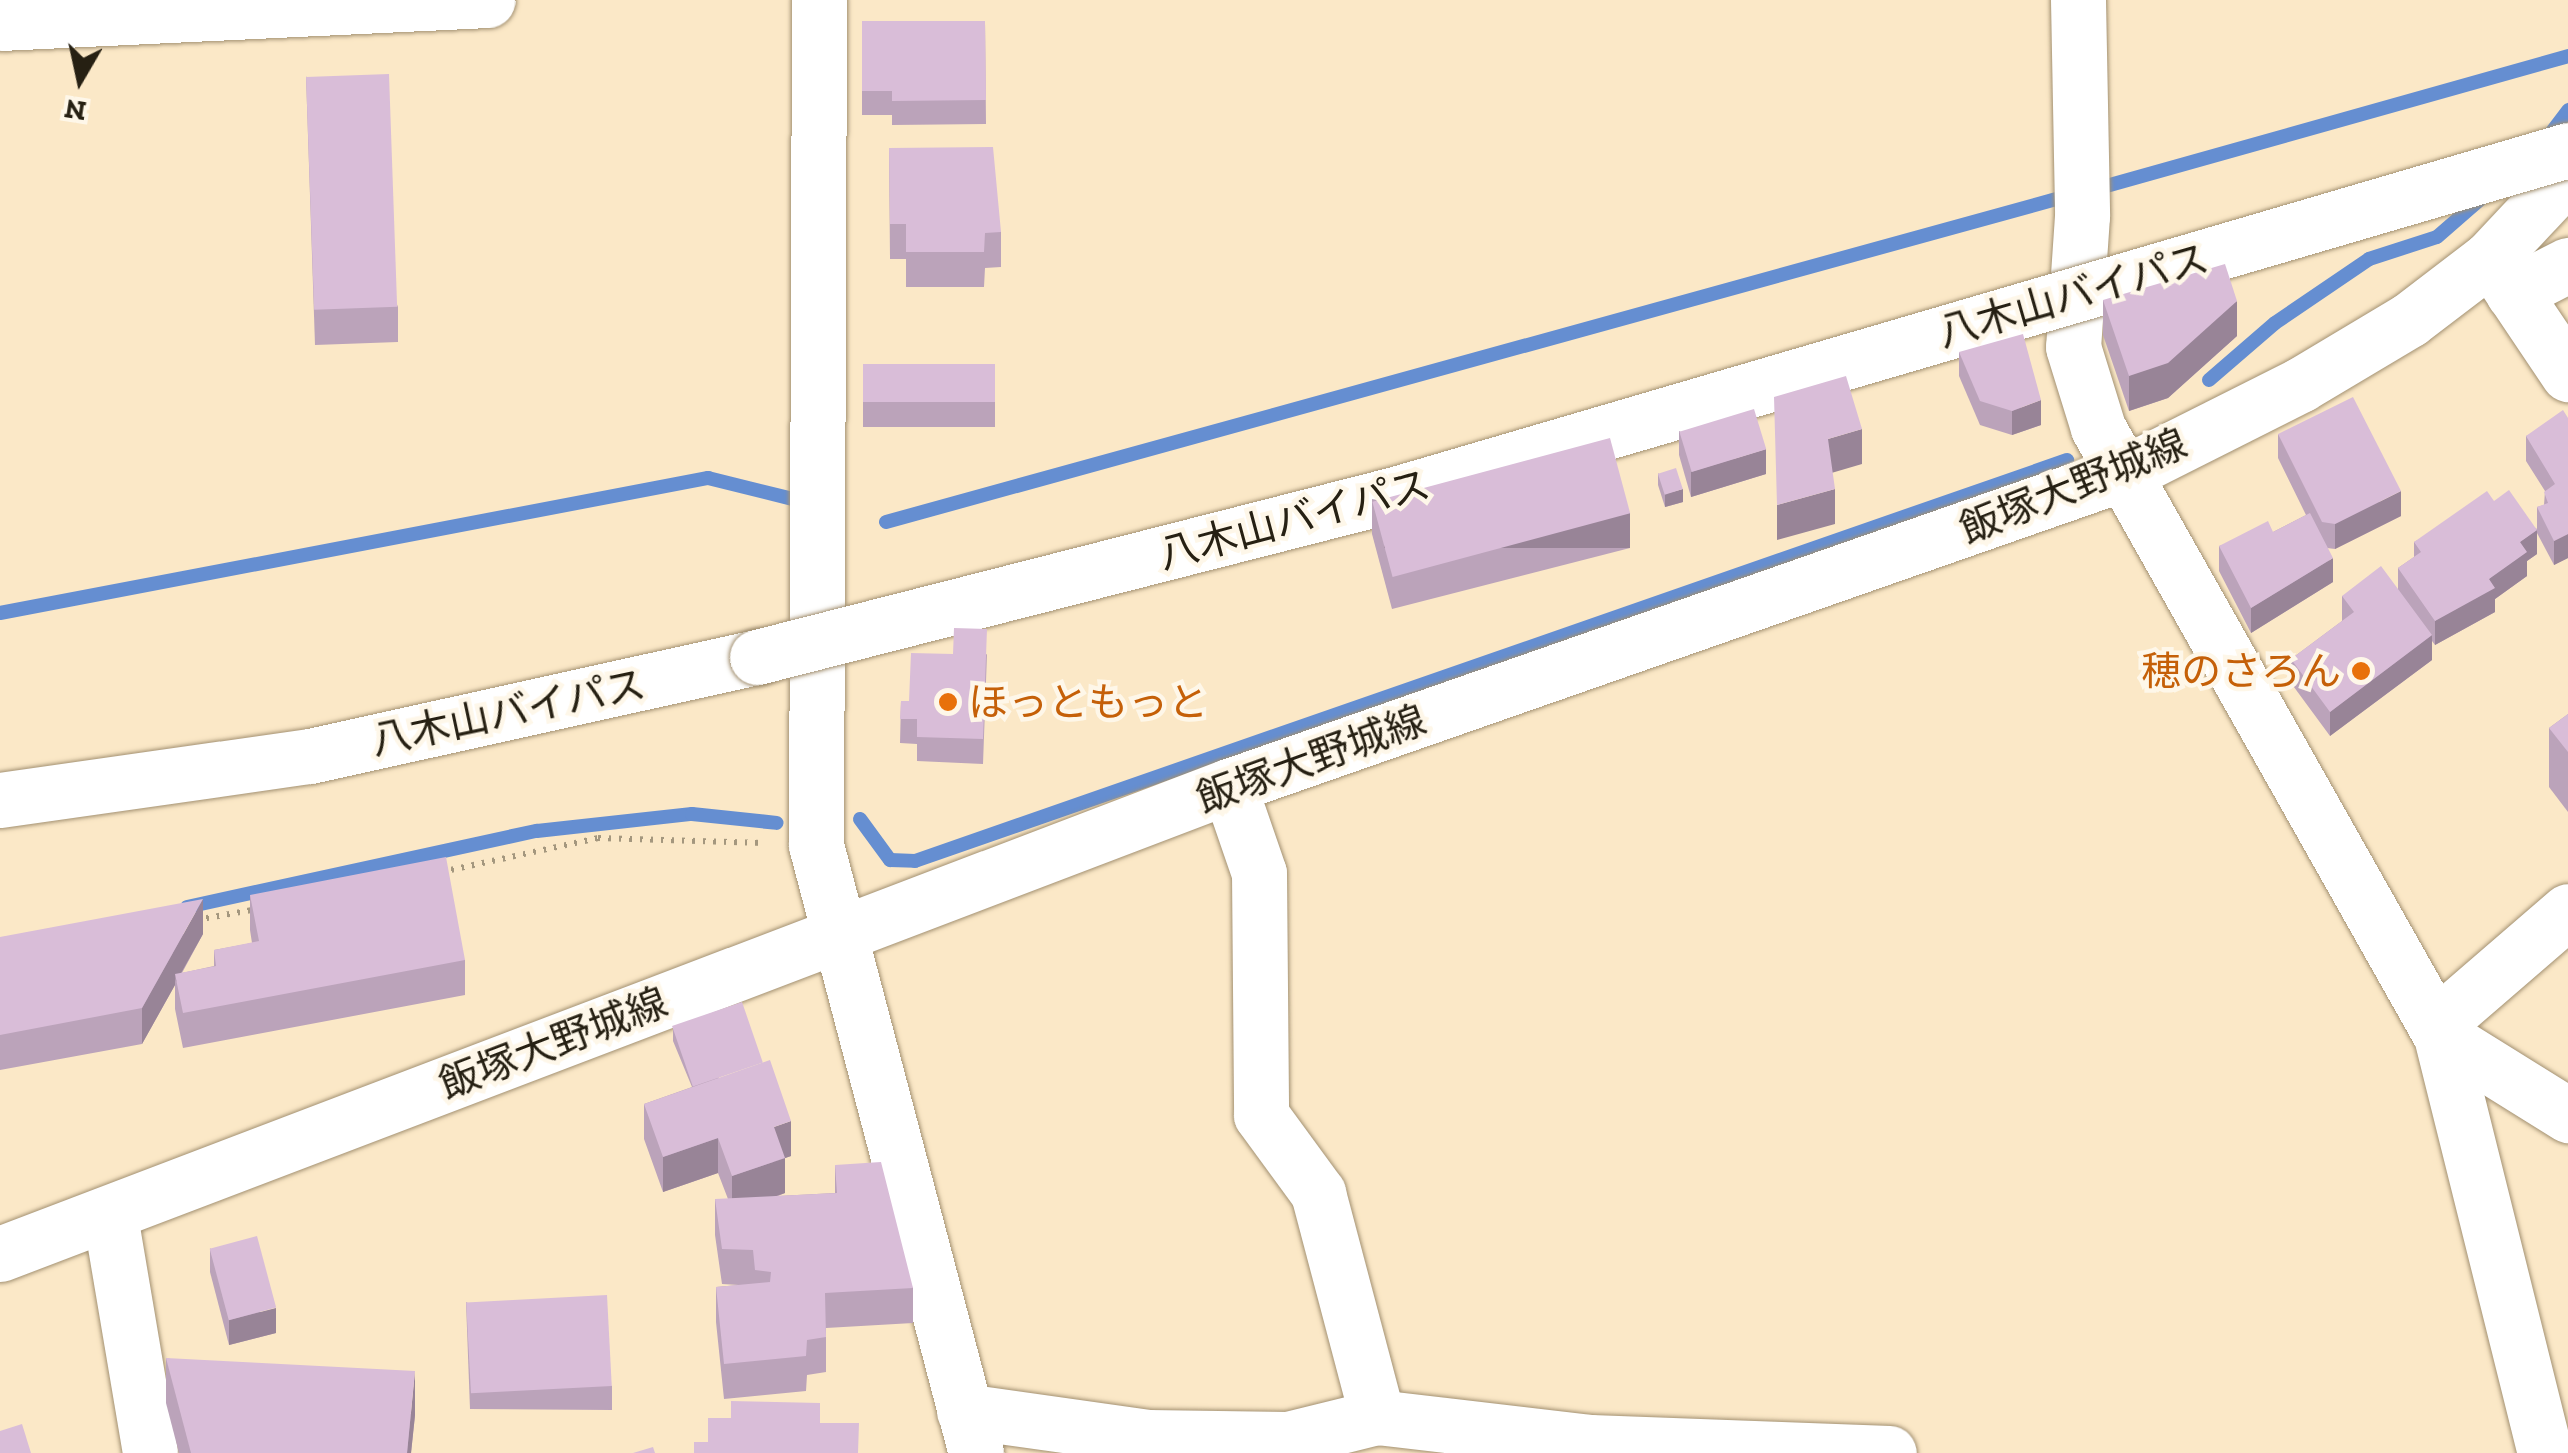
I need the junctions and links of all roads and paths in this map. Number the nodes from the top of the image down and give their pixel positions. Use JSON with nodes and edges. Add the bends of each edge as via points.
{"nodes":[{"id":1,"x":487,"y":0,"type":"edge"},
{"id":2,"x":819,"y":0,"type":"edge"},
{"id":3,"x":2078,"y":0,"type":"edge"},
{"id":4,"x":161,"y":8,"type":"edge"},
{"id":5,"x":0,"y":22,"type":"edge"},
{"id":6,"x":2568,"y":150,"type":"edge"},
{"id":7,"x":2568,"y":176,"type":"edge"},
{"id":8,"x":2568,"y":265,"type":"edge"},
{"id":9,"x":2502,"y":276,"type":"junction"},
{"id":10,"x":2568,"y":374,"type":"edge"},
{"id":11,"x":2127,"y":472,"type":"junction"},
{"id":12,"x":310,"y":756,"type":"junction"},
{"id":13,"x":1229,"y":786,"type":"junction"},
{"id":14,"x":0,"y":800,"type":"edge"},
{"id":15,"x":0,"y":819,"type":"edge"},
{"id":16,"x":816,"y":844,"type":"junction"},
{"id":17,"x":426,"y":875,"type":"edge"},
{"id":18,"x":272,"y":906,"type":"edge"},
{"id":19,"x":2568,"y":910,"type":"edge"},
{"id":20,"x":175,"y":924,"type":"edge"},
{"id":21,"x":840,"y":929,"type":"junction"},
{"id":22,"x":2438,"y":1030,"type":"junction"},
{"id":23,"x":2568,"y":1114,"type":"edge"},
{"id":24,"x":110,"y":1216,"type":"junction"},
{"id":25,"x":0,"y":1254,"type":"edge"},
{"id":26,"x":1377,"y":1417,"type":"junction"},
{"id":27,"x":970,"y":1432,"type":"edge"},
{"id":28,"x":2552,"y":1446,"type":"edge"},
{"id":29,"x":150,"y":1453,"type":"edge"},
{"id":30,"x":1890,"y":1453,"type":"edge"}],
"edges":[{"from":1,"to":4,"type":"main road"},
{"from":2,"to":16,"type":"main road"},
{"from":3,"to":11,"type":"main road","via":[[2082,194],[2073,347],[2098,428]]},
{"from":4,"to":5,"type":"main road"},
{"from":6,"to":12,"type":"main road","name":"八木山バイパス","bridge":true,"via":[[1395,494],[757,657]]},
{"from":7,"to":9,"type":"main road","name":"飯塚大野城線"},
{"from":8,"to":9,"type":"main road"},
{"from":9,"to":10,"type":"main road"},
{"from":9,"to":11,"type":"main road","name":"飯塚大野城線"},
{"from":11,"to":13,"type":"main road","name":"飯塚大野城線"},
{"from":11,"to":22,"type":"main road"},
{"from":12,"to":14,"type":"main road","name":"八木山バイパス"},
{"from":12,"to":15,"type":"main road"},
{"from":13,"to":21,"type":"main road","name":"飯塚大野城線"},
{"from":13,"to":26,"type":"main road","via":[[1259,873],[1261,1115],[1318,1194]]},
{"from":16,"to":17,"type":"path","via":[[598,838]]},
{"from":16,"to":21,"type":"main road"},
{"from":18,"to":20,"type":"path"},
{"from":19,"to":22,"type":"main road"},
{"from":21,"to":24,"type":"main road","name":"飯塚大野城線"},
{"from":21,"to":27,"type":"main road"},
{"from":22,"to":23,"type":"main road"},
{"from":22,"to":28,"type":"main road"},
{"from":24,"to":25,"type":"main road","name":"飯塚大野城線"},
{"from":24,"to":29,"type":"main road"},
{"from":26,"to":27,"type":"main road","via":[[1268,1439]]},
{"from":26,"to":30,"type":"main road","via":[[1591,1442]]}]}
